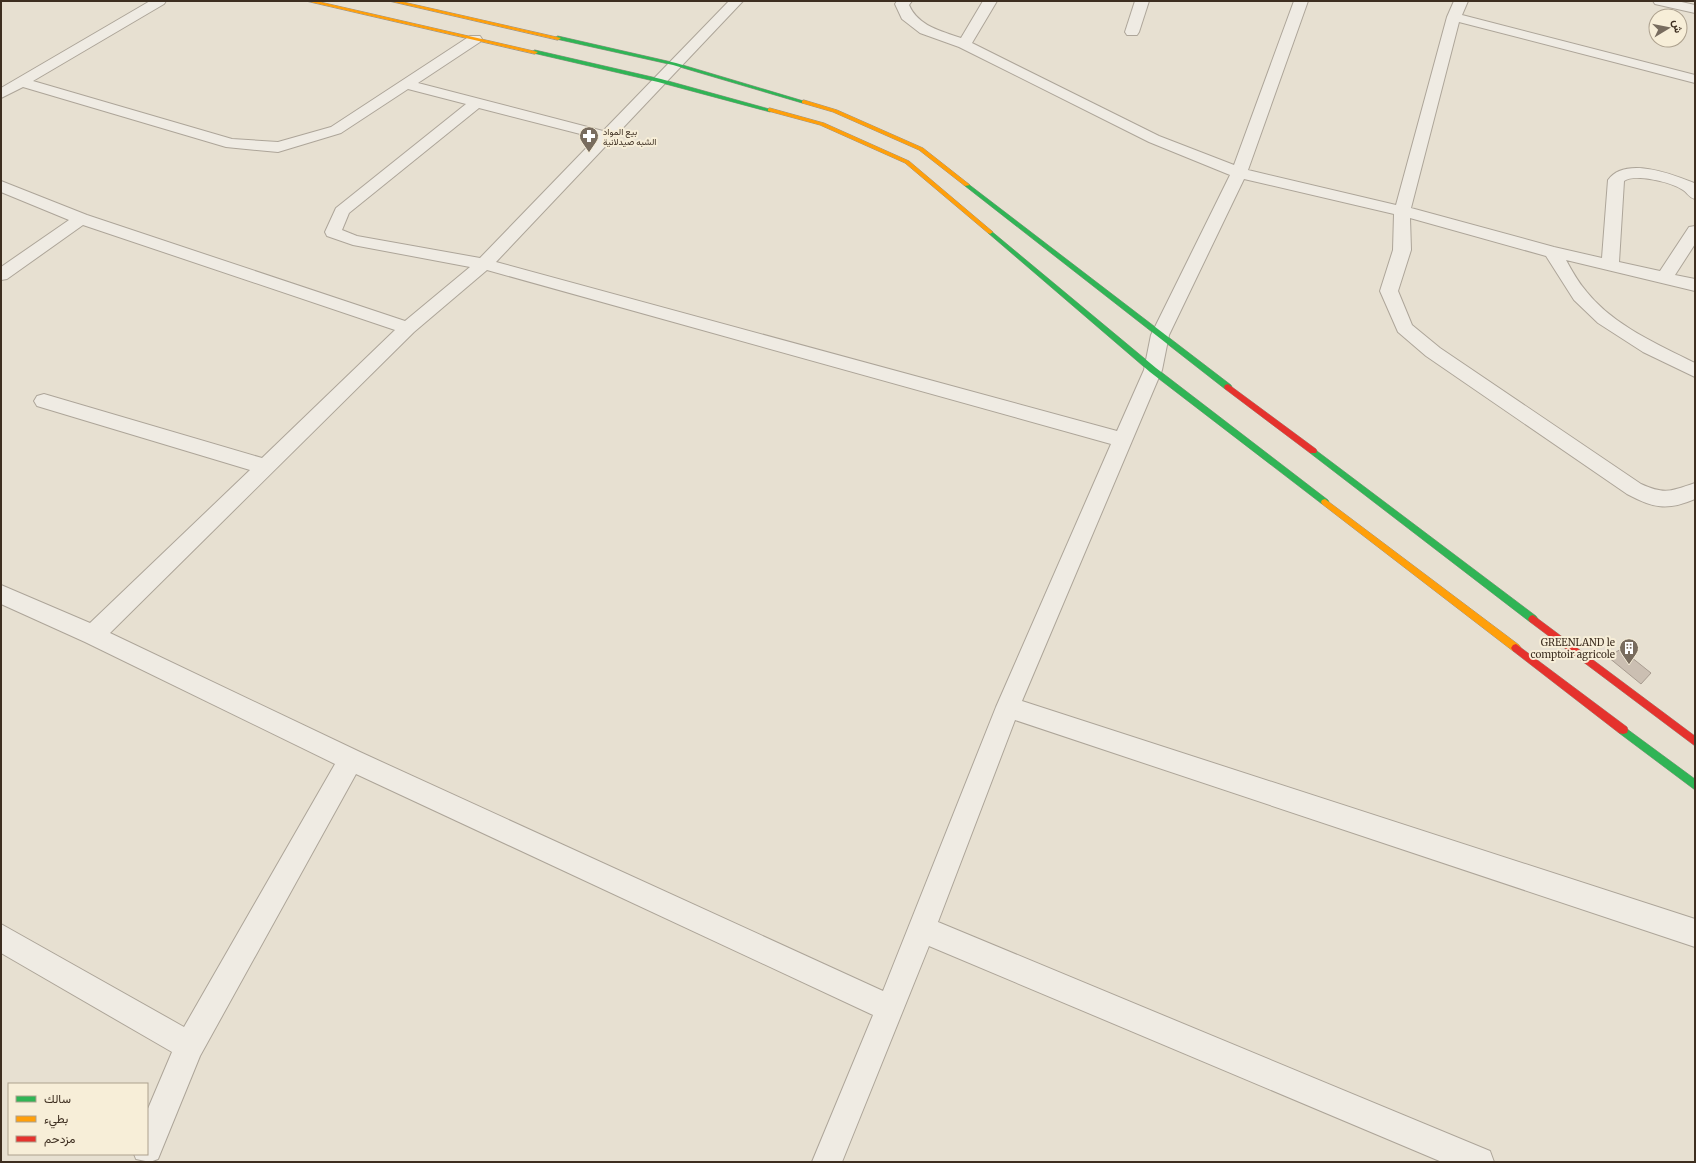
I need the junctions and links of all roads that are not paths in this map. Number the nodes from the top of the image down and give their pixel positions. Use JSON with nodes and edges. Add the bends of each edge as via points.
{"nodes":[{"id":1,"x":159,"y":1,"type":"edge"},
{"id":2,"x":309,"y":1,"type":"edge"},
{"id":3,"x":392,"y":1,"type":"edge"},
{"id":4,"x":736,"y":1,"type":"edge"},
{"id":5,"x":905,"y":1,"type":"edge"},
{"id":6,"x":990,"y":1,"type":"edge"},
{"id":7,"x":1142,"y":1,"type":"edge"},
{"id":8,"x":1301,"y":1,"type":"edge"},
{"id":9,"x":1461,"y":1,"type":"edge"},
{"id":10,"x":1662,"y":1,"type":"edge"},
{"id":11,"x":1695,"y":9,"type":"edge"},
{"id":12,"x":1454,"y":17,"type":"junction"},
{"id":13,"x":1132,"y":32,"type":"dead end"},
{"id":14,"x":475,"y":39,"type":"junction"},
{"id":15,"x":964,"y":44,"type":"junction"},
{"id":16,"x":674,"y":64,"type":"junction"},
{"id":17,"x":1695,"y":79,"type":"edge"},
{"id":18,"x":660,"y":80,"type":"junction"},
{"id":19,"x":21,"y":82,"type":"junction"},
{"id":20,"x":405,"y":84,"type":"junction"},
{"id":21,"x":1,"y":94,"type":"edge"},
{"id":22,"x":475,"y":104,"type":"junction"},
{"id":23,"x":605,"y":136,"type":"junction"},
{"id":24,"x":1238,"y":173,"type":"junction"},
{"id":25,"x":1,"y":186,"type":"edge"},
{"id":26,"x":1695,"y":194,"type":"edge"},
{"id":27,"x":1402,"y":211,"type":"junction"},
{"id":28,"x":82,"y":219,"type":"junction"},
{"id":29,"x":1695,"y":231,"type":"edge"},
{"id":30,"x":1552,"y":252,"type":"junction"},
{"id":31,"x":484,"y":264,"type":"junction"},
{"id":32,"x":1610,"y":265,"type":"junction"},
{"id":33,"x":1,"y":275,"type":"edge"},
{"id":34,"x":1665,"y":277,"type":"junction"},
{"id":35,"x":1695,"y":285,"type":"edge"},
{"id":36,"x":408,"y":328,"type":"junction"},
{"id":37,"x":1160,"y":335,"type":"junction"},
{"id":38,"x":1153,"y":370,"type":"junction"},
{"id":39,"x":1695,"y":371,"type":"edge"},
{"id":40,"x":44,"y":401,"type":"dead end"},
{"id":41,"x":1123,"y":440,"type":"junction"},
{"id":42,"x":266,"y":467,"type":"junction"},
{"id":43,"x":1695,"y":491,"type":"edge"},
{"id":44,"x":1,"y":594,"type":"edge"},
{"id":45,"x":93,"y":635,"type":"junction"},
{"id":46,"x":1008,"y":707,"type":"junction"},
{"id":47,"x":1695,"y":742,"type":"edge"},
{"id":48,"x":350,"y":760,"type":"junction"},
{"id":49,"x":1695,"y":785,"type":"edge"},
{"id":50,"x":922,"y":929,"type":"junction"},
{"id":51,"x":1695,"y":933,"type":"edge"},
{"id":52,"x":1,"y":938,"type":"edge"},
{"id":53,"x":889,"y":1008,"type":"junction"},
{"id":54,"x":189,"y":1046,"type":"junction"},
{"id":55,"x":148,"y":1146,"type":"edge"},
{"id":56,"x":827,"y":1162,"type":"edge"},
{"id":57,"x":1479,"y":1162,"type":"edge"}],
"edges":[{"from":1,"to":19,"type":"street"},
{"from":2,"to":14,"type":"street"},
{"from":3,"to":16,"type":"street"},
{"from":4,"to":16,"type":"street"},
{"from":5,"to":15,"type":"street","via":[[902,4],[907,16],[924,30]]},
{"from":6,"to":15,"type":"street"},
{"from":7,"to":13,"type":"street"},
{"from":8,"to":24,"type":"street"},
{"from":9,"to":12,"type":"street"},
{"from":10,"to":11,"type":"street"},
{"from":12,"to":17,"type":"street"},
{"from":12,"to":27,"type":"street"},
{"from":14,"to":18,"type":"street"},
{"from":14,"to":20,"type":"street"},
{"from":15,"to":24,"type":"street","via":[[1154,139]]},
{"from":16,"to":18,"type":"street"},
{"from":16,"to":37,"type":"street","via":[[835,111],[921,149]]},
{"from":18,"to":23,"type":"street"},
{"from":18,"to":38,"type":"street","via":[[822,124],[907,162]]},
{"from":19,"to":20,"type":"street","via":[[231,144],[278,147],[336,130]]},
{"from":19,"to":21,"type":"street"},
{"from":20,"to":22,"type":"street"},
{"from":22,"to":23,"type":"street"},
{"from":22,"to":31,"type":"street","via":[[342,211],[333,232],[353,240]]},
{"from":23,"to":31,"type":"street"},
{"from":24,"to":27,"type":"street"},
{"from":24,"to":37,"type":"street"},
{"from":25,"to":28,"type":"street"},
{"from":26,"to":32,"type":"street","via":[[1688,186],[1667,178],[1647,174],[1623,174],[1616,180]]},
{"from":27,"to":30,"type":"street"},
{"from":27,"to":43,"type":"street","via":[[1402,250],[1389,292],[1404,328],[1432,352],[1634,489],[1656,500],[1674,500]]},
{"from":28,"to":33,"type":"street"},
{"from":28,"to":36,"type":"street"},
{"from":29,"to":34,"type":"street"},
{"from":30,"to":32,"type":"street"},
{"from":30,"to":39,"type":"street","via":[[1580,296],[1610,323]]},
{"from":31,"to":36,"type":"street"},
{"from":31,"to":41,"type":"street"},
{"from":32,"to":34,"type":"street"},
{"from":34,"to":35,"type":"street"},
{"from":36,"to":42,"type":"street"},
{"from":37,"to":38,"type":"street"},
{"from":37,"to":47,"type":"street"},
{"from":38,"to":41,"type":"street"},
{"from":38,"to":49,"type":"street"},
{"from":40,"to":42,"type":"street"},
{"from":41,"to":46,"type":"street"},
{"from":42,"to":45,"type":"street"},
{"from":44,"to":45,"type":"street"},
{"from":45,"to":48,"type":"street"},
{"from":46,"to":50,"type":"street"},
{"from":46,"to":51,"type":"street"},
{"from":48,"to":53,"type":"street"},
{"from":48,"to":54,"type":"street"},
{"from":50,"to":53,"type":"street"},
{"from":50,"to":57,"type":"street"},
{"from":52,"to":54,"type":"street"},
{"from":53,"to":56,"type":"street"},
{"from":54,"to":55,"type":"street"}]}
